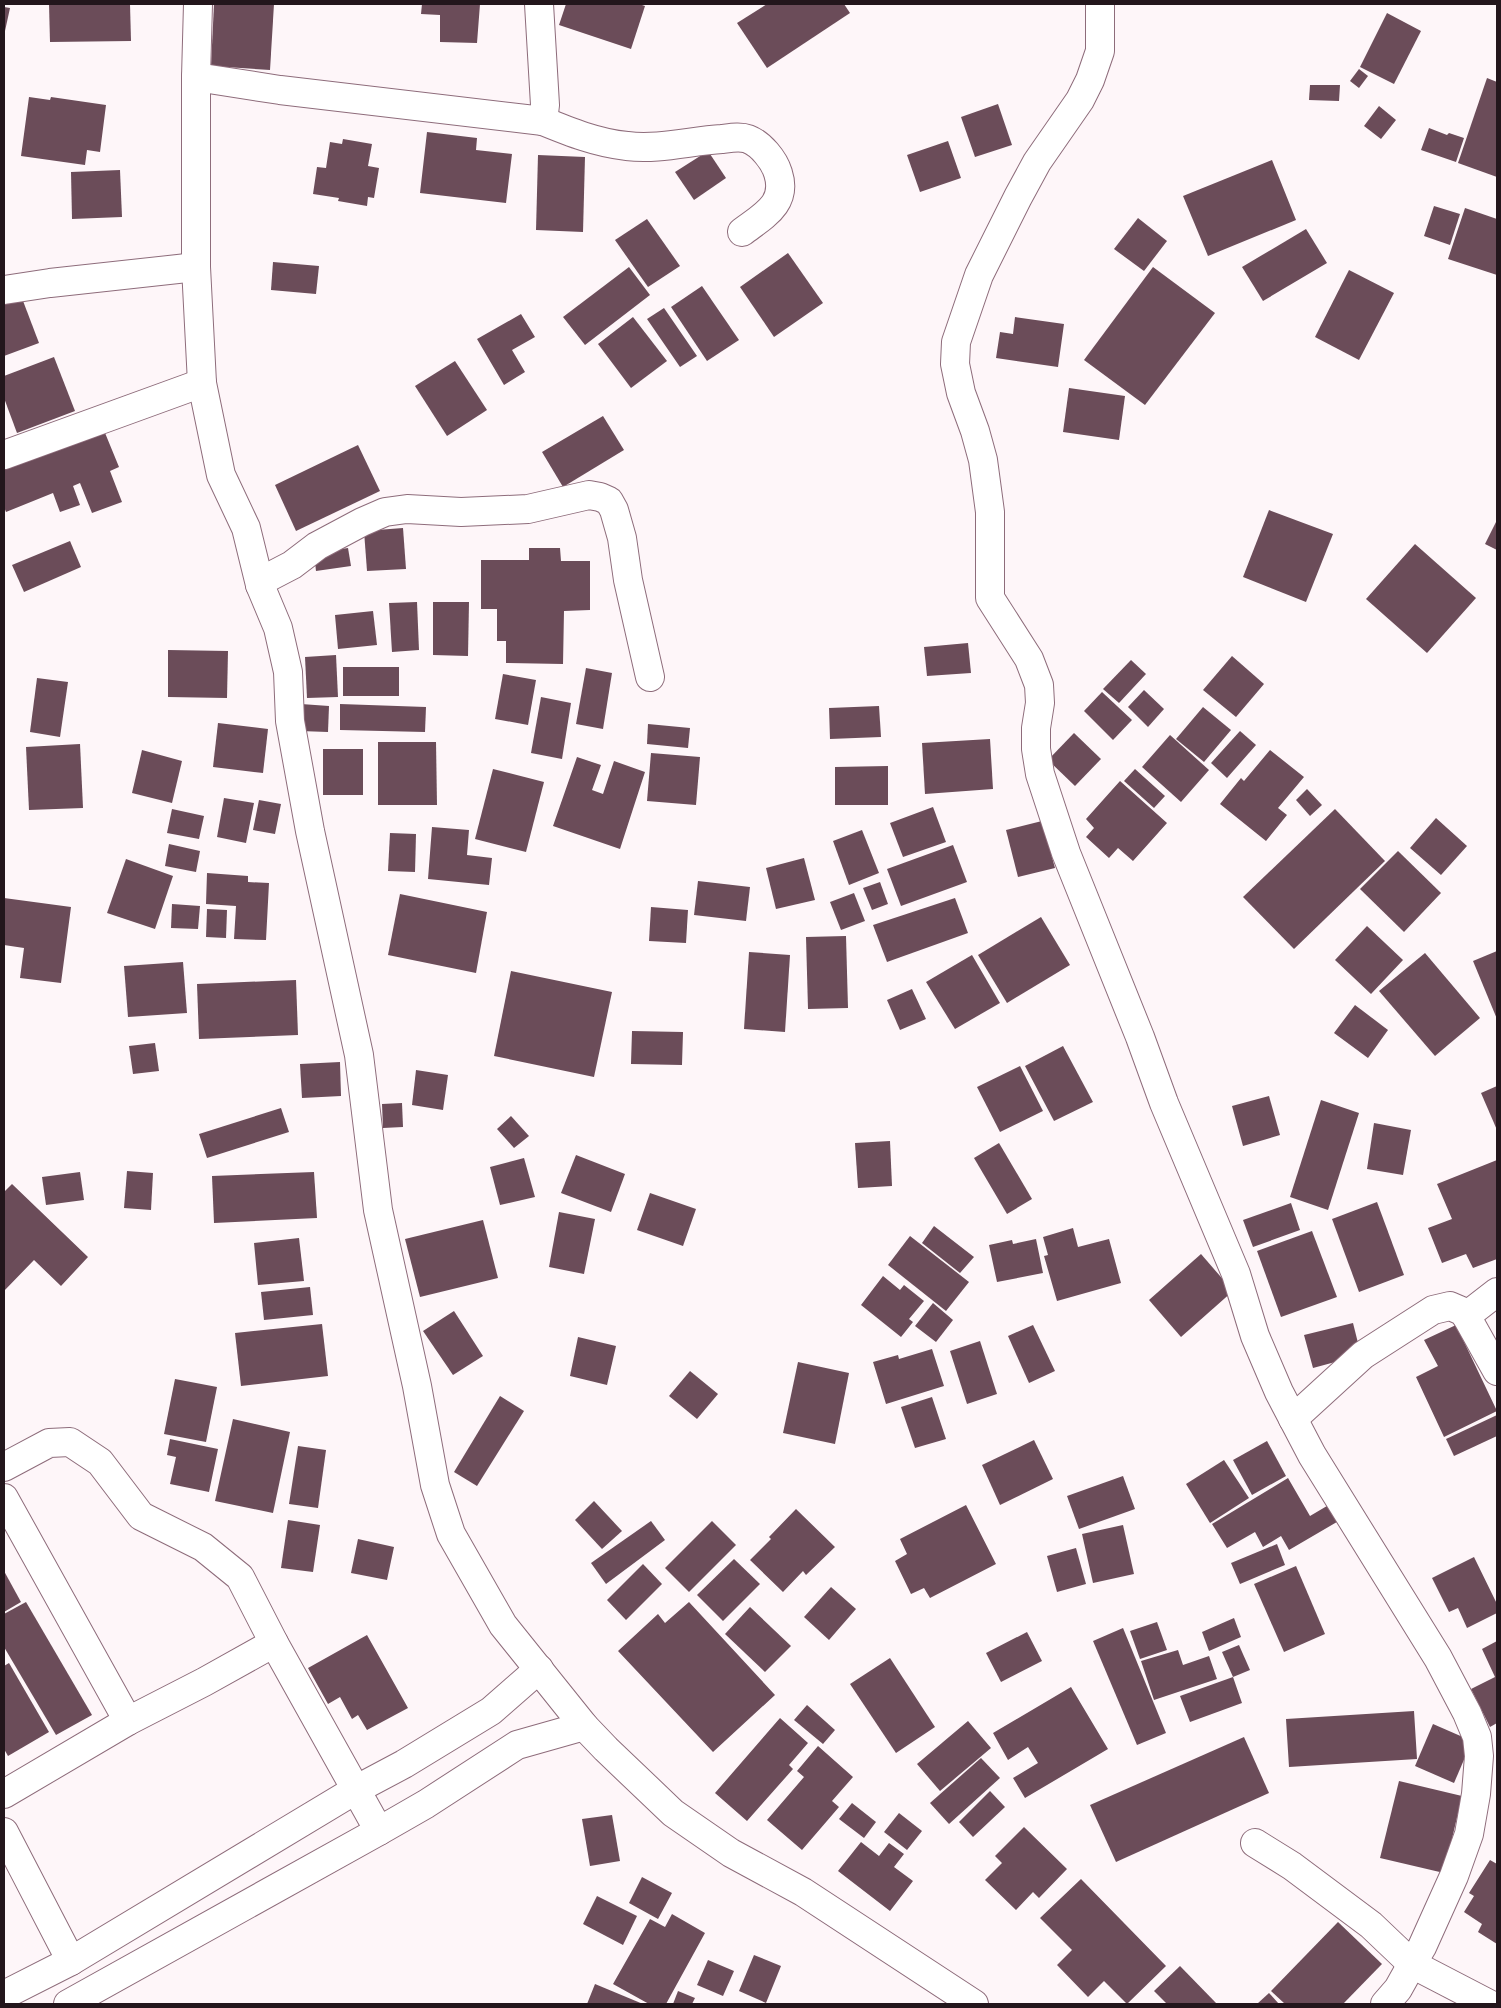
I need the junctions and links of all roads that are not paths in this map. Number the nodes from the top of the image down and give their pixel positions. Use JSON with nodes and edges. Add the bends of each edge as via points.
{"nodes":[{"id":1,"x":198,"y":4,"type":"edge"},
{"id":2,"x":539,"y":4,"type":"edge"},
{"id":3,"x":1100,"y":4,"type":"edge"},
{"id":4,"x":196,"y":77,"type":"junction"},
{"id":5,"x":543,"y":121,"type":"junction"},
{"id":6,"x":742,"y":232,"type":"dead end"},
{"id":7,"x":196,"y":267,"type":"junction"},
{"id":8,"x":4,"y":290,"type":"edge"},
{"id":9,"x":202,"y":383,"type":"junction"},
{"id":10,"x":4,"y":454,"type":"edge"},
{"id":11,"x":260,"y":585,"type":"junction"},
{"id":12,"x":650,"y":678,"type":"dead end"},
{"id":13,"x":1497,"y":1292,"type":"edge"},
{"id":14,"x":1466,"y":1316,"type":"junction"},
{"id":15,"x":1497,"y":1371,"type":"edge"},
{"id":16,"x":1294,"y":1419,"type":"junction"},
{"id":17,"x":4,"y":1467,"type":"edge"},
{"id":18,"x":4,"y":1498,"type":"edge"},
{"id":19,"x":274,"y":1643,"type":"junction"},
{"id":20,"x":539,"y":1668,"type":"junction"},
{"id":21,"x":128,"y":1721,"type":"junction"},
{"id":22,"x":584,"y":1726,"type":"junction"},
{"id":23,"x":357,"y":1789,"type":"junction"},
{"id":24,"x":4,"y":1794,"type":"edge"},
{"id":25,"x":379,"y":1831,"type":"junction"},
{"id":26,"x":4,"y":1832,"type":"edge"},
{"id":27,"x":1255,"y":1843,"type":"dead end"},
{"id":28,"x":71,"y":1960,"type":"junction"},
{"id":29,"x":1412,"y":1964,"type":"junction"},
{"id":30,"x":4,"y":1995,"type":"edge"},
{"id":31,"x":78,"y":1999,"type":"edge"},
{"id":32,"x":974,"y":2004,"type":"edge"},
{"id":33,"x":1385,"y":2004,"type":"edge"},
{"id":34,"x":1489,"y":2004,"type":"edge"}],
"edges":[{"from":1,"to":4,"type":"street"},
{"from":2,"to":5,"type":"street","via":[[545,105]]},
{"from":3,"to":16,"type":"street","via":[[1100,52],[1090,80],[1037,162],[980,275],[956,342],[955,364],[983,460],[990,512],[990,598],[1029,659],[1040,685],[1036,749],[1040,774],[1066,853],[1164,1103],[1236,1274],[1255,1336]]},
{"from":4,"to":5,"type":"street"},
{"from":4,"to":7,"type":"street"},
{"from":5,"to":6,"type":"street","via":[[593,140],[625,146],[649,148],[708,140],[749,139],[768,156],[781,184],[772,208]]},
{"from":7,"to":8,"type":"street"},
{"from":7,"to":9,"type":"street"},
{"from":9,"to":10,"type":"street"},
{"from":9,"to":11,"type":"street","via":[[221,474],[246,528]]},
{"from":11,"to":12,"type":"street","via":[[317,546],[385,512],[407,509],[461,512],[528,509],[589,495],[600,497],[609,501],[614,510],[622,538]]},
{"from":11,"to":20,"type":"street","via":[[278,628],[288,672],[290,721],[310,831],[359,1055],[378,1210],[417,1386],[435,1486],[451,1534],[502,1625]]},
{"from":13,"to":14,"type":"street"},
{"from":14,"to":15,"type":"street"},
{"from":14,"to":16,"type":"street","via":[[1450,1306],[1433,1310],[1363,1355]]},
{"from":16,"to":29,"type":"street","via":[[1354,1526],[1438,1658],[1477,1737],[1476,1794],[1469,1834],[1454,1876]]},
{"from":17,"to":19,"type":"street","via":[[49,1444],[70,1442],[100,1462],[141,1516],[204,1546],[240,1577]]},
{"from":18,"to":21,"type":"street"},
{"from":19,"to":21,"type":"street"},
{"from":19,"to":23,"type":"street"},
{"from":20,"to":22,"type":"street"},
{"from":20,"to":23,"type":"street","via":[[491,1711]]},
{"from":21,"to":24,"type":"street"},
{"from":22,"to":25,"type":"street","via":[[517,1745]]},
{"from":22,"to":32,"type":"street","via":[[672,1813],[730,1853],[803,1892]]},
{"from":23,"to":25,"type":"street"},
{"from":23,"to":28,"type":"street"},
{"from":25,"to":31,"type":"street"},
{"from":26,"to":28,"type":"street"},
{"from":27,"to":29,"type":"street","via":[[1292,1866],[1371,1925]]},
{"from":28,"to":30,"type":"street"},
{"from":28,"to":31,"type":"street","via":[[89,1961],[96,1967],[98,1977],[95,1987]]},
{"from":29,"to":33,"type":"street"},
{"from":29,"to":34,"type":"street"}]}
